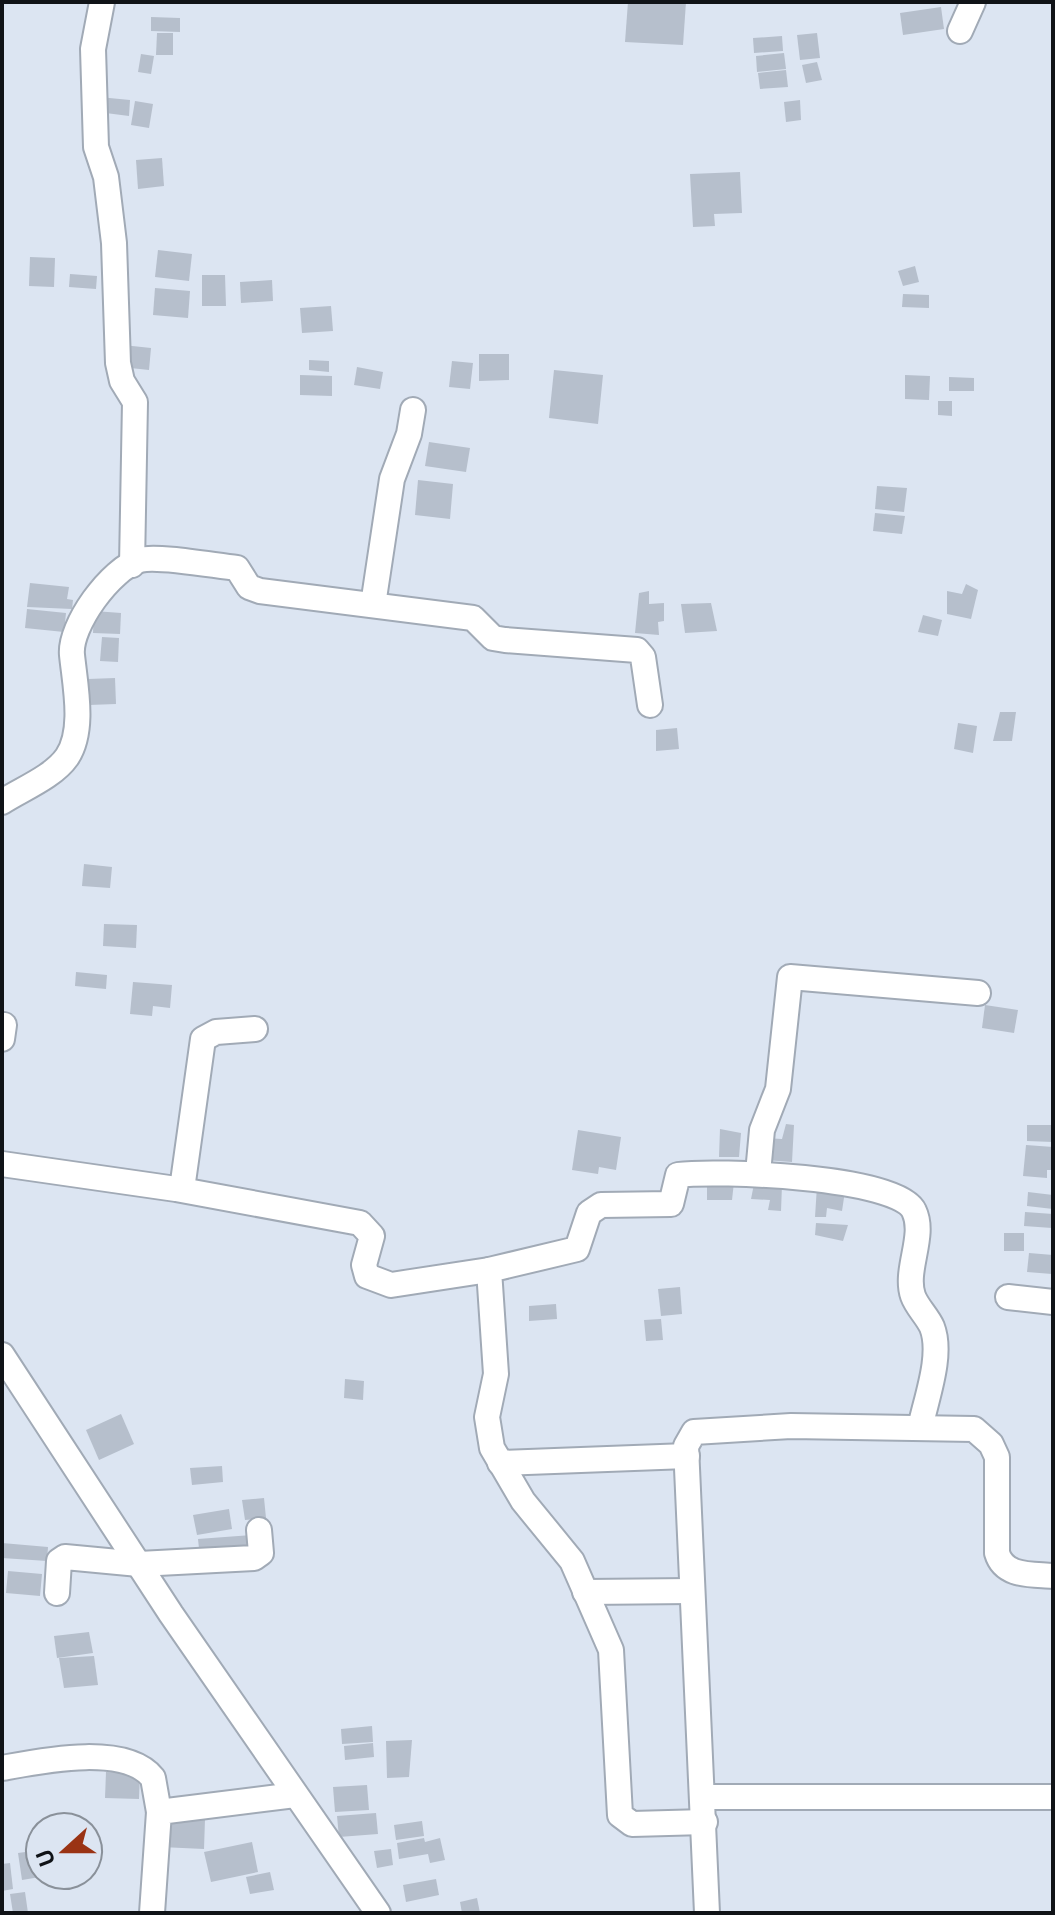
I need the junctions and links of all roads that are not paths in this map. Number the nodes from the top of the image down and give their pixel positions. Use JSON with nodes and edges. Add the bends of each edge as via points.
{"nodes":[{"id":1,"x":102,"y":2,"type":"edge"},
{"id":2,"x":973,"y":2,"type":"edge"},
{"id":3,"x":960,"y":31,"type":"dead end"},
{"id":4,"x":413,"y":410,"type":"dead end"},
{"id":5,"x":132,"y":565,"type":"junction"},
{"id":6,"x":373,"y":605,"type":"junction"},
{"id":7,"x":650,"y":705,"type":"dead end"},
{"id":8,"x":2,"y":802,"type":"edge"},
{"id":9,"x":978,"y":993,"type":"dead end"},
{"id":10,"x":255,"y":1029,"type":"dead end"},
{"id":11,"x":2,"y":1164,"type":"edge"},
{"id":12,"x":758,"y":1173,"type":"junction"},
{"id":13,"x":182,"y":1189,"type":"junction"},
{"id":14,"x":489,"y":1270,"type":"junction"},
{"id":15,"x":1008,"y":1297,"type":"dead end"},
{"id":16,"x":1053,"y":1302,"type":"edge"},
{"id":17,"x":2,"y":1355,"type":"edge"},
{"id":18,"x":920,"y":1428,"type":"junction"},
{"id":19,"x":687,"y":1456,"type":"junction"},
{"id":20,"x":500,"y":1463,"type":"junction"},
{"id":21,"x":259,"y":1530,"type":"dead end"},
{"id":22,"x":139,"y":1564,"type":"junction"},
{"id":23,"x":1053,"y":1576,"type":"edge"},
{"id":24,"x":692,"y":1591,"type":"junction"},
{"id":25,"x":585,"y":1592,"type":"junction"},
{"id":26,"x":57,"y":1593,"type":"dead end"},
{"id":27,"x":2,"y":1768,"type":"edge"},
{"id":28,"x":295,"y":1795,"type":"junction"},
{"id":29,"x":705,"y":1797,"type":"junction"},
{"id":30,"x":1053,"y":1797,"type":"edge"},
{"id":31,"x":159,"y":1812,"type":"junction"},
{"id":32,"x":705,"y":1822,"type":"junction"},
{"id":33,"x":152,"y":1913,"type":"edge"},
{"id":34,"x":378,"y":1913,"type":"edge"},
{"id":35,"x":707,"y":1913,"type":"edge"}],
"edges":[{"from":1,"to":5,"type":"street","via":[[93,49],[96,147],[106,177],[114,243],[118,363],[135,402]]},
{"from":2,"to":3,"type":"street"},
{"from":4,"to":6,"type":"street","via":[[392,479]]},
{"from":5,"to":6,"type":"street","via":[[148,560],[237,568],[249,587],[260,591]]},
{"from":5,"to":8,"type":"street","via":[[93,601],[77,626],[71,650],[76,719],[68,755],[54,770]]},
{"from":6,"to":7,"type":"street","via":[[473,618],[493,638],[637,650],[643,657]]},
{"from":9,"to":12,"type":"street","via":[[790,977],[778,1089],[762,1130]]},
{"from":10,"to":13,"type":"street","via":[[216,1032],[203,1039]]},
{"from":11,"to":13,"type":"street"},
{"from":12,"to":14,"type":"street","via":[[678,1175],[671,1204],[601,1205],[589,1213],[577,1249]]},
{"from":12,"to":18,"type":"street","via":[[868,1187],[911,1205],[917,1220],[913,1296],[931,1323],[937,1345]]},
{"from":13,"to":14,"type":"street","via":[[360,1223],[372,1236],[364,1265],[367,1276],[391,1285]]},
{"from":14,"to":20,"type":"street","via":[[496,1374],[487,1417]]},
{"from":15,"to":16,"type":"street"},
{"from":17,"to":22,"type":"street"},
{"from":18,"to":19,"type":"street","via":[[702,1429],[688,1438]]},
{"from":18,"to":23,"type":"street","via":[[974,1429],[991,1444],[999,1470],[1000,1564],[1008,1570]]},
{"from":19,"to":20,"type":"street"},
{"from":19,"to":24,"type":"street"},
{"from":20,"to":25,"type":"street","via":[[572,1561]]},
{"from":21,"to":22,"type":"street","via":[[261,1553],[254,1558]]},
{"from":22,"to":26,"type":"street","via":[[65,1557],[59,1561]]},
{"from":22,"to":28,"type":"street"},
{"from":24,"to":25,"type":"street"},
{"from":24,"to":29,"type":"street"},
{"from":25,"to":32,"type":"street","via":[[613,1657],[620,1815],[632,1824]]},
{"from":27,"to":31,"type":"street","via":[[67,1758],[134,1763],[153,1778]]},
{"from":28,"to":31,"type":"street"},
{"from":28,"to":34,"type":"street"},
{"from":29,"to":30,"type":"street"},
{"from":29,"to":32,"type":"street"},
{"from":31,"to":33,"type":"street"},
{"from":32,"to":35,"type":"street"}]}
